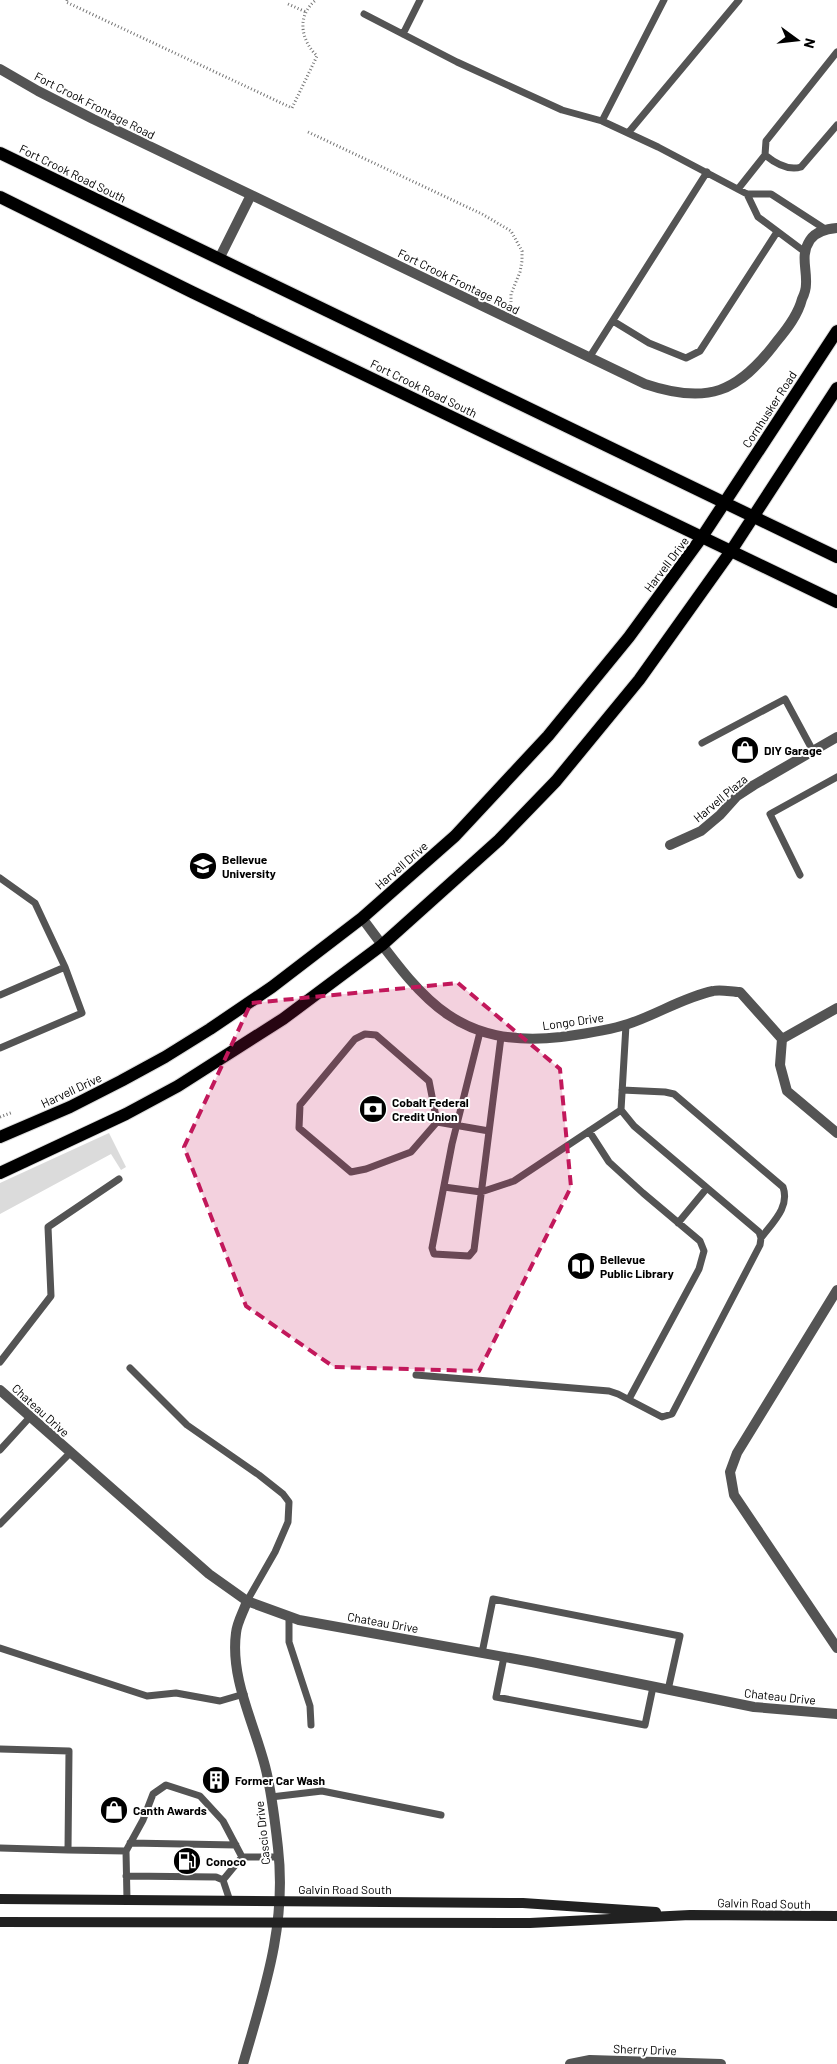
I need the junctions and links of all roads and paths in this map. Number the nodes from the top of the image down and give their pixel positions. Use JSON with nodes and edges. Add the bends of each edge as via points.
{"nodes":[{"id":1,"x":67,"y":0,"type":"edge"},
{"id":2,"x":316,"y":0,"type":"edge"},
{"id":3,"x":420,"y":0,"type":"edge"},
{"id":4,"x":664,"y":0,"type":"edge"},
{"id":5,"x":739,"y":0,"type":"edge"},
{"id":6,"x":288,"y":4,"type":"dead end"},
{"id":7,"x":306,"y":12,"type":"junction"},
{"id":8,"x":364,"y":14,"type":"dead end"},
{"id":9,"x":403,"y":34,"type":"junction"},
{"id":10,"x":837,"y":52,"type":"edge"},
{"id":11,"x":0,"y":69,"type":"edge"},
{"id":12,"x":602,"y":121,"type":"junction"},
{"id":13,"x":837,"y":125,"type":"edge"},
{"id":14,"x":308,"y":132,"type":"dead end"},
{"id":15,"x":628,"y":133,"type":"junction"},
{"id":16,"x":0,"y":153,"type":"edge"},
{"id":17,"x":764,"y":155,"type":"junction"},
{"id":18,"x":707,"y":172,"type":"junction"},
{"id":19,"x":738,"y":189,"type":"junction"},
{"id":20,"x":748,"y":194,"type":"junction"},
{"id":21,"x":251,"y":195,"type":"junction"},
{"id":22,"x":0,"y":197,"type":"edge"},
{"id":23,"x":837,"y":228,"type":"edge"},
{"id":24,"x":825,"y":229,"type":"junction"},
{"id":25,"x":777,"y":232,"type":"junction"},
{"id":26,"x":805,"y":252,"type":"junction"},
{"id":27,"x":219,"y":259,"type":"junction"},
{"id":28,"x":511,"y":302,"type":"dead end"},
{"id":29,"x":613,"y":321,"type":"junction"},
{"id":30,"x":837,"y":331,"type":"edge"},
{"id":31,"x":590,"y":358,"type":"junction"},
{"id":32,"x":837,"y":388,"type":"edge"},
{"id":33,"x":725,"y":503,"type":"junction"},
{"id":34,"x":753,"y":516,"type":"junction"},
{"id":35,"x":702,"y":537,"type":"junction"},
{"id":36,"x":730,"y":551,"type":"junction"},
{"id":37,"x":837,"y":557,"type":"edge"},
{"id":38,"x":837,"y":602,"type":"edge"},
{"id":39,"x":837,"y":737,"type":"edge"},
{"id":40,"x":702,"y":744,"type":"dead end"},
{"id":41,"x":813,"y":751,"type":"junction"},
{"id":42,"x":837,"y":777,"type":"edge"},
{"id":43,"x":670,"y":845,"type":"dead end"},
{"id":44,"x":800,"y":875,"type":"dead end"},
{"id":45,"x":0,"y":878,"type":"edge"},
{"id":46,"x":362,"y":918,"type":"junction"},
{"id":47,"x":382,"y":945,"type":"junction"},
{"id":48,"x":65,"y":966,"type":"junction"},
{"id":49,"x":0,"y":995,"type":"edge"},
{"id":50,"x":837,"y":1008,"type":"edge"},
{"id":51,"x":626,"y":1025,"type":"junction"},
{"id":52,"x":480,"y":1032,"type":"junction"},
{"id":53,"x":501,"y":1037,"type":"junction"},
{"id":54,"x":782,"y":1040,"type":"junction"},
{"id":55,"x":0,"y":1048,"type":"edge"},
{"id":56,"x":622,"y":1090,"type":"junction"},
{"id":57,"x":621,"y":1110,"type":"junction"},
{"id":58,"x":13,"y":1112,"type":"dead end"},
{"id":59,"x":0,"y":1117,"type":"edge"},
{"id":60,"x":437,"y":1122,"type":"junction"},
{"id":61,"x":456,"y":1126,"type":"junction"},
{"id":62,"x":589,"y":1131,"type":"junction"},
{"id":63,"x":489,"y":1132,"type":"junction"},
{"id":64,"x":837,"y":1133,"type":"edge"},
{"id":65,"x":0,"y":1137,"type":"edge"},
{"id":66,"x":0,"y":1173,"type":"edge"},
{"id":67,"x":119,"y":1179,"type":"dead end"},
{"id":68,"x":444,"y":1187,"type":"junction"},
{"id":69,"x":707,"y":1188,"type":"junction"},
{"id":70,"x":481,"y":1192,"type":"junction"},
{"id":71,"x":678,"y":1223,"type":"junction"},
{"id":72,"x":761,"y":1238,"type":"junction"},
{"id":73,"x":837,"y":1290,"type":"edge"},
{"id":74,"x":0,"y":1362,"type":"edge"},
{"id":75,"x":130,"y":1368,"type":"dead end"},
{"id":76,"x":416,"y":1375,"type":"dead end"},
{"id":77,"x":0,"y":1390,"type":"edge"},
{"id":78,"x":629,"y":1400,"type":"junction"},
{"id":79,"x":30,"y":1417,"type":"junction"},
{"id":80,"x":3,"y":1442,"type":"edge"},
{"id":81,"x":0,"y":1450,"type":"edge"},
{"id":82,"x":70,"y":1453,"type":"junction"},
{"id":83,"x":0,"y":1524,"type":"edge"},
{"id":84,"x":247,"y":1601,"type":"junction"},
{"id":85,"x":289,"y":1616,"type":"junction"},
{"id":86,"x":0,"y":1648,"type":"edge"},
{"id":87,"x":837,"y":1648,"type":"edge"},
{"id":88,"x":482,"y":1653,"type":"junction"},
{"id":89,"x":504,"y":1657,"type":"junction"},
{"id":90,"x":653,"y":1687,"type":"junction"},
{"id":91,"x":668,"y":1690,"type":"junction"},
{"id":92,"x":244,"y":1694,"type":"junction"},
{"id":93,"x":837,"y":1714,"type":"edge"},
{"id":94,"x":311,"y":1725,"type":"dead end"},
{"id":95,"x":0,"y":1748,"type":"edge"},
{"id":96,"x":271,"y":1797,"type":"junction"},
{"id":97,"x":440,"y":1815,"type":"dead end"},
{"id":98,"x":130,"y":1843,"type":"junction"},
{"id":99,"x":236,"y":1845,"type":"junction"},
{"id":100,"x":0,"y":1848,"type":"edge"},
{"id":101,"x":68,"y":1850,"type":"junction"},
{"id":102,"x":126,"y":1850,"type":"junction"},
{"id":103,"x":242,"y":1857,"type":"junction"},
{"id":104,"x":279,"y":1857,"type":"junction"},
{"id":105,"x":126,"y":1876,"type":"junction"},
{"id":106,"x":223,"y":1880,"type":"junction"},
{"id":107,"x":0,"y":1899,"type":"edge"},
{"id":108,"x":127,"y":1900,"type":"junction"},
{"id":109,"x":230,"y":1901,"type":"junction"},
{"id":110,"x":279,"y":1901,"type":"junction"},
{"id":111,"x":690,"y":1915,"type":"junction"},
{"id":112,"x":837,"y":1916,"type":"edge"},
{"id":113,"x":0,"y":1922,"type":"edge"},
{"id":114,"x":278,"y":1923,"type":"junction"},
{"id":115,"x":243,"y":2064,"type":"edge"},
{"id":116,"x":570,"y":2064,"type":"edge"},
{"id":117,"x":721,"y":2064,"type":"edge"}],
"edges":[{"from":1,"to":7,"type":"path","via":[[292,108],[317,56],[304,37],[302,26]]},
{"from":2,"to":7,"type":"path"},
{"from":3,"to":9,"type":"lane"},
{"from":4,"to":12,"type":"lane"},
{"from":5,"to":15,"type":"lane"},
{"from":6,"to":7,"type":"path"},
{"from":8,"to":9,"type":"lane"},
{"from":9,"to":12,"type":"lane","via":[[562,110]]},
{"from":10,"to":17,"type":"lane","via":[[766,141]]},
{"from":11,"to":21,"type":"street","name":"Fort Crook Frontage Road","via":[[93,119]]},
{"from":12,"to":15,"type":"lane"},
{"from":13,"to":17,"type":"lane","via":[[801,168],[793,170],[774,163]]},
{"from":14,"to":28,"type":"path","via":[[482,214],[511,231],[522,251],[522,261],[512,288]]},
{"from":15,"to":18,"type":"lane"},
{"from":16,"to":27,"type":"main road","name":"Fort Crook Road South"},
{"from":17,"to":19,"type":"lane"},
{"from":18,"to":19,"type":"lane"},
{"from":18,"to":29,"type":"lane"},
{"from":19,"to":20,"type":"lane"},
{"from":20,"to":24,"type":"lane","via":[[771,194]]},
{"from":20,"to":25,"type":"lane","via":[[758,217]]},
{"from":21,"to":27,"type":"street"},
{"from":21,"to":31,"type":"street","name":"Fort Crook Frontage Road"},
{"from":22,"to":35,"type":"main road","name":"Fort Crook Road South"},
{"from":23,"to":24,"type":"street"},
{"from":24,"to":26,"type":"street","via":[[811,238]]},
{"from":25,"to":26,"type":"lane"},
{"from":25,"to":29,"type":"lane","via":[[700,351],[686,358],[649,343]]},
{"from":26,"to":31,"type":"street","name":"Fort Crook Frontage Road","via":[[806,284],[791,323],[759,364],[742,379],[721,390],[694,395],[670,393]]},
{"from":27,"to":33,"type":"main road","name":"Fort Crook Road South"},
{"from":29,"to":31,"type":"lane"},
{"from":30,"to":33,"type":"main road","name":"Cornhusker Road"},
{"from":32,"to":34,"type":"main road"},
{"from":33,"to":34,"type":"main road","name":"Fort Crook Road South"},
{"from":33,"to":35,"type":"main road","name":"Harvell Drive"},
{"from":34,"to":36,"type":"main road"},
{"from":34,"to":37,"type":"main road","name":"Fort Crook Road South"},
{"from":35,"to":36,"type":"main road","name":"Fort Crook Road South"},
{"from":35,"to":46,"type":"main road","name":"Harvell Drive","via":[[629,637],[519,769],[455,836]]},
{"from":36,"to":38,"type":"main road","name":"Fort Crook Road South"},
{"from":36,"to":47,"type":"main road","via":[[639,680],[556,781],[499,840]]},
{"from":39,"to":41,"type":"street","name":"Harvell Plaza"},
{"from":40,"to":41,"type":"lane","via":[[785,699]]},
{"from":41,"to":43,"type":"street","name":"Harvell Plaza","via":[[737,796],[701,831]]},
{"from":42,"to":44,"type":"lane","via":[[770,814]]},
{"from":45,"to":48,"type":"lane","via":[[35,903]]},
{"from":46,"to":47,"type":"street","name":"Longo Drive"},
{"from":46,"to":65,"type":"main road","name":"Harvell Drive","via":[[272,987],[165,1057],[70,1107]]},
{"from":47,"to":52,"type":"street","name":"Longo Drive","via":[[407,977],[442,1011]]},
{"from":47,"to":66,"type":"main road","via":[[283,1019],[178,1086]]},
{"from":48,"to":49,"type":"lane"},
{"from":48,"to":55,"type":"lane","via":[[82,1013]]},
{"from":50,"to":54,"type":"street"},
{"from":51,"to":53,"type":"street","name":"Longo Drive","via":[[542,1039]]},
{"from":51,"to":54,"type":"street","name":"Longo Drive","via":[[714,991],[740,992]]},
{"from":51,"to":56,"type":"lane"},
{"from":52,"to":53,"type":"street","name":"Longo Drive"},
{"from":52,"to":61,"type":"lane"},
{"from":53,"to":63,"type":"lane"},
{"from":54,"to":64,"type":"street","via":[[780,1065],[787,1091]]},
{"from":56,"to":57,"type":"lane"},
{"from":56,"to":72,"type":"lane","via":[[674,1094],[783,1187],[784,1206]]},
{"from":57,"to":62,"type":"lane"},
{"from":57,"to":69,"type":"lane","via":[[634,1126]]},
{"from":58,"to":59,"type":"path"},
{"from":60,"to":60,"type":"lane","via":[[429,1081],[376,1035],[365,1034],[355,1039],[300,1105],[299,1128],[351,1172],[411,1152]]},
{"from":60,"to":61,"type":"lane"},
{"from":61,"to":63,"type":"lane"},
{"from":61,"to":68,"type":"lane"},
{"from":62,"to":70,"type":"lane","via":[[514,1181]]},
{"from":62,"to":71,"type":"lane","via":[[609,1162]]},
{"from":63,"to":70,"type":"lane"},
{"from":67,"to":74,"type":"lane","via":[[48,1227],[51,1296]]},
{"from":68,"to":70,"type":"lane"},
{"from":68,"to":70,"type":"lane","via":[[432,1248],[434,1254],[472,1254]]},
{"from":69,"to":71,"type":"lane"},
{"from":69,"to":72,"type":"lane","via":[[759,1232]]},
{"from":71,"to":78,"type":"lane","via":[[700,1241],[704,1257]]},
{"from":72,"to":78,"type":"lane","via":[[672,1414],[662,1417]]},
{"from":73,"to":87,"type":"street","via":[[737,1453],[730,1472],[734,1495]]},
{"from":75,"to":84,"type":"lane","via":[[186,1425],[259,1475],[289,1502],[288,1522]]},
{"from":76,"to":78,"type":"lane","via":[[609,1391]]},
{"from":77,"to":79,"type":"street","name":"Chateau Drive"},
{"from":79,"to":80,"type":"lane"},
{"from":79,"to":82,"type":"street","name":"Chateau Drive"},
{"from":80,"to":81,"type":"lane"},
{"from":82,"to":83,"type":"lane"},
{"from":82,"to":84,"type":"street","name":"Chateau Drive","via":[[208,1574]]},
{"from":84,"to":85,"type":"street","name":"Chateau Drive"},
{"from":84,"to":92,"type":"street","name":"Cascio Drive","via":[[236,1632],[239,1680]]},
{"from":85,"to":88,"type":"street","name":"Chateau Drive"},
{"from":85,"to":94,"type":"lane","via":[[289,1642],[310,1706]]},
{"from":86,"to":92,"type":"lane","via":[[147,1696],[176,1693],[220,1701]]},
{"from":88,"to":89,"type":"street","name":"Chateau Drive"},
{"from":88,"to":91,"type":"lane","via":[[493,1599],[680,1636]]},
{"from":89,"to":90,"type":"street","name":"Chateau Drive"},
{"from":89,"to":90,"type":"lane","via":[[496,1697],[645,1725]]},
{"from":90,"to":91,"type":"street","name":"Chateau Drive"},
{"from":91,"to":93,"type":"street","name":"Chateau Drive","via":[[754,1708]]},
{"from":92,"to":96,"type":"street","name":"Cascio Drive"},
{"from":95,"to":101,"type":"lane","via":[[69,1751]]},
{"from":96,"to":97,"type":"lane","via":[[322,1791]]},
{"from":96,"to":104,"type":"street","name":"Cascio Drive"},
{"from":98,"to":99,"type":"lane"},
{"from":98,"to":99,"type":"lane","via":[[153,1794],[166,1785],[200,1796],[223,1821]]},
{"from":98,"to":102,"type":"lane"},
{"from":99,"to":103,"type":"lane"},
{"from":100,"to":101,"type":"lane"},
{"from":101,"to":102,"type":"lane"},
{"from":102,"to":105,"type":"lane"},
{"from":103,"to":104,"type":"lane"},
{"from":103,"to":106,"type":"lane"},
{"from":104,"to":110,"type":"street","name":"Cascio Drive"},
{"from":105,"to":106,"type":"lane","via":[[216,1877]]},
{"from":105,"to":108,"type":"lane"},
{"from":106,"to":109,"type":"lane"},
{"from":107,"to":108,"type":"main road","name":"Galvin Road South"},
{"from":108,"to":109,"type":"main road","name":"Galvin Road South"},
{"from":109,"to":110,"type":"main road","name":"Galvin Road South"},
{"from":110,"to":111,"type":"main road","name":"Galvin Road South","via":[[522,1903]]},
{"from":110,"to":114,"type":"street","name":"Cascio Drive"},
{"from":111,"to":112,"type":"main road","name":"Galvin Road South"},
{"from":111,"to":114,"type":"main road","name":"Galvin Road South","via":[[530,1923]]},
{"from":113,"to":114,"type":"main road","name":"Galvin Road South"},
{"from":114,"to":115,"type":"street","name":"Cascio Drive","via":[[273,1957]]},
{"from":116,"to":117,"type":"street","name":"Sherry Drive","via":[[590,2060]]}]}
